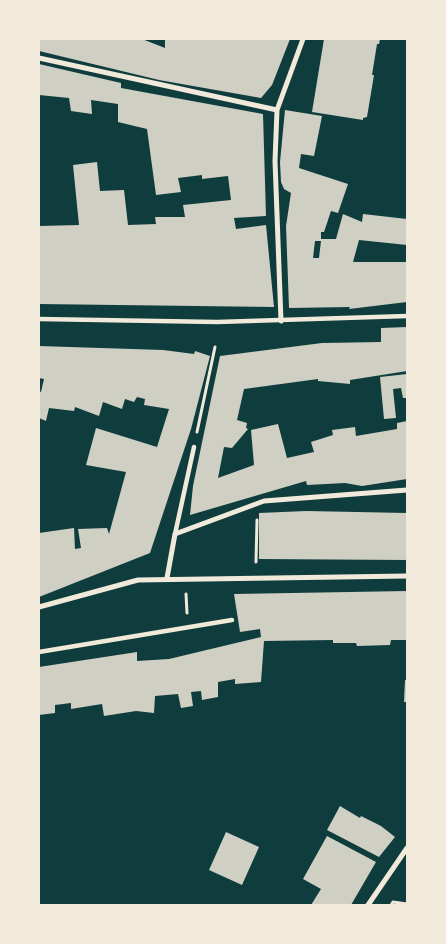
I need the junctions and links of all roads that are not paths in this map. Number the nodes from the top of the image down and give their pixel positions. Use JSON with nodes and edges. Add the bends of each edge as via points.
{"nodes":[{"id":1,"x":303,"y":39,"type":"edge"},
{"id":2,"x":39,"y":58,"type":"edge"},
{"id":3,"x":277,"y":110,"type":"junction"},
{"id":4,"x":407,"y":316,"type":"edge"},
{"id":5,"x":39,"y":319,"type":"edge"},
{"id":6,"x":280,"y":321,"type":"junction"},
{"id":7,"x":194,"y":447,"type":"road end"},
{"id":8,"x":407,"y":490,"type":"edge"},
{"id":9,"x":175,"y":534,"type":"junction"},
{"id":10,"x":407,"y":576,"type":"edge"},
{"id":11,"x":167,"y":578,"type":"junction"},
{"id":12,"x":39,"y":607,"type":"edge"},
{"id":13,"x":232,"y":620,"type":"dead end"},
{"id":14,"x":39,"y":652,"type":"edge"},
{"id":15,"x":407,"y":848,"type":"edge"},
{"id":16,"x":368,"y":905,"type":"edge"}],
"edges":[{"from":1,"to":3,"type":"street"},
{"from":2,"to":3,"type":"street"},
{"from":3,"to":6,"type":"street","via":[[275,161]]},
{"from":4,"to":6,"type":"street"},
{"from":5,"to":6,"type":"street"},
{"from":7,"to":9,"type":"street"},
{"from":8,"to":9,"type":"street","via":[[264,501]]},
{"from":9,"to":11,"type":"street"},
{"from":10,"to":11,"type":"street"},
{"from":11,"to":12,"type":"street","via":[[138,580]]},
{"from":13,"to":14,"type":"street"},
{"from":15,"to":16,"type":"street"}]}
